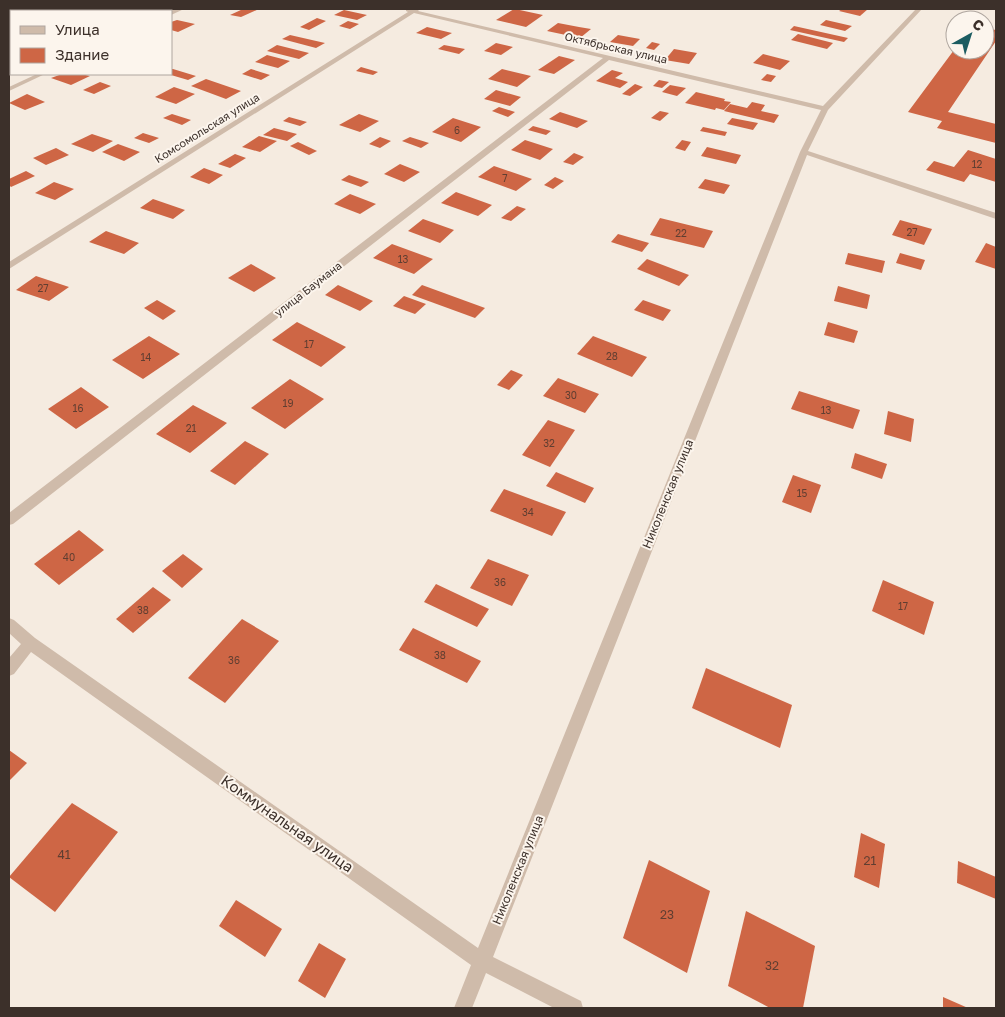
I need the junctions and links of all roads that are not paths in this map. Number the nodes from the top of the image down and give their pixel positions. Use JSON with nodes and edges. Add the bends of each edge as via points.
{"nodes":[{"id":1,"x":403,"y":9,"type":"edge"},
{"id":2,"x":919,"y":9,"type":"edge"},
{"id":3,"x":416,"y":10,"type":"edge"},
{"id":4,"x":607,"y":58,"type":"junction"},
{"id":5,"x":40,"y":75,"type":"edge"},
{"id":6,"x":9,"y":89,"type":"edge"},
{"id":7,"x":825,"y":109,"type":"junction"},
{"id":8,"x":804,"y":152,"type":"junction"},
{"id":9,"x":996,"y":216,"type":"edge"},
{"id":10,"x":9,"y":266,"type":"edge"},
{"id":11,"x":9,"y":520,"type":"edge"},
{"id":12,"x":9,"y":624,"type":"edge"},
{"id":13,"x":30,"y":644,"type":"junction"},
{"id":14,"x":9,"y":669,"type":"edge"},
{"id":15,"x":481,"y":962,"type":"junction"},
{"id":16,"x":463,"y":1008,"type":"edge"},
{"id":17,"x":574,"y":1008,"type":"edge"}],
"edges":[{"from":1,"to":3,"type":"street","name":"Октябрьская улица"},
{"from":2,"to":7,"type":"street","name":"Николенская улица"},
{"from":3,"to":4,"type":"street","name":"Октябрьская улица"},
{"from":3,"to":10,"type":"street","name":"Комсомольская улица"},
{"from":4,"to":7,"type":"street","name":"Октябрьская улица"},
{"from":4,"to":11,"type":"street","name":"улица Баумана"},
{"from":5,"to":6,"type":"street"},
{"from":7,"to":8,"type":"street","name":"Николенская улица"},
{"from":8,"to":9,"type":"street"},
{"from":8,"to":15,"type":"street","name":"Николенская улица"},
{"from":12,"to":13,"type":"street","name":"Коммунальная улица"},
{"from":13,"to":14,"type":"street"},
{"from":13,"to":15,"type":"street","name":"Коммунальная улица"},
{"from":15,"to":16,"type":"street","name":"Николенская улица"},
{"from":15,"to":17,"type":"street","name":"Коммунальная улица"}]}
